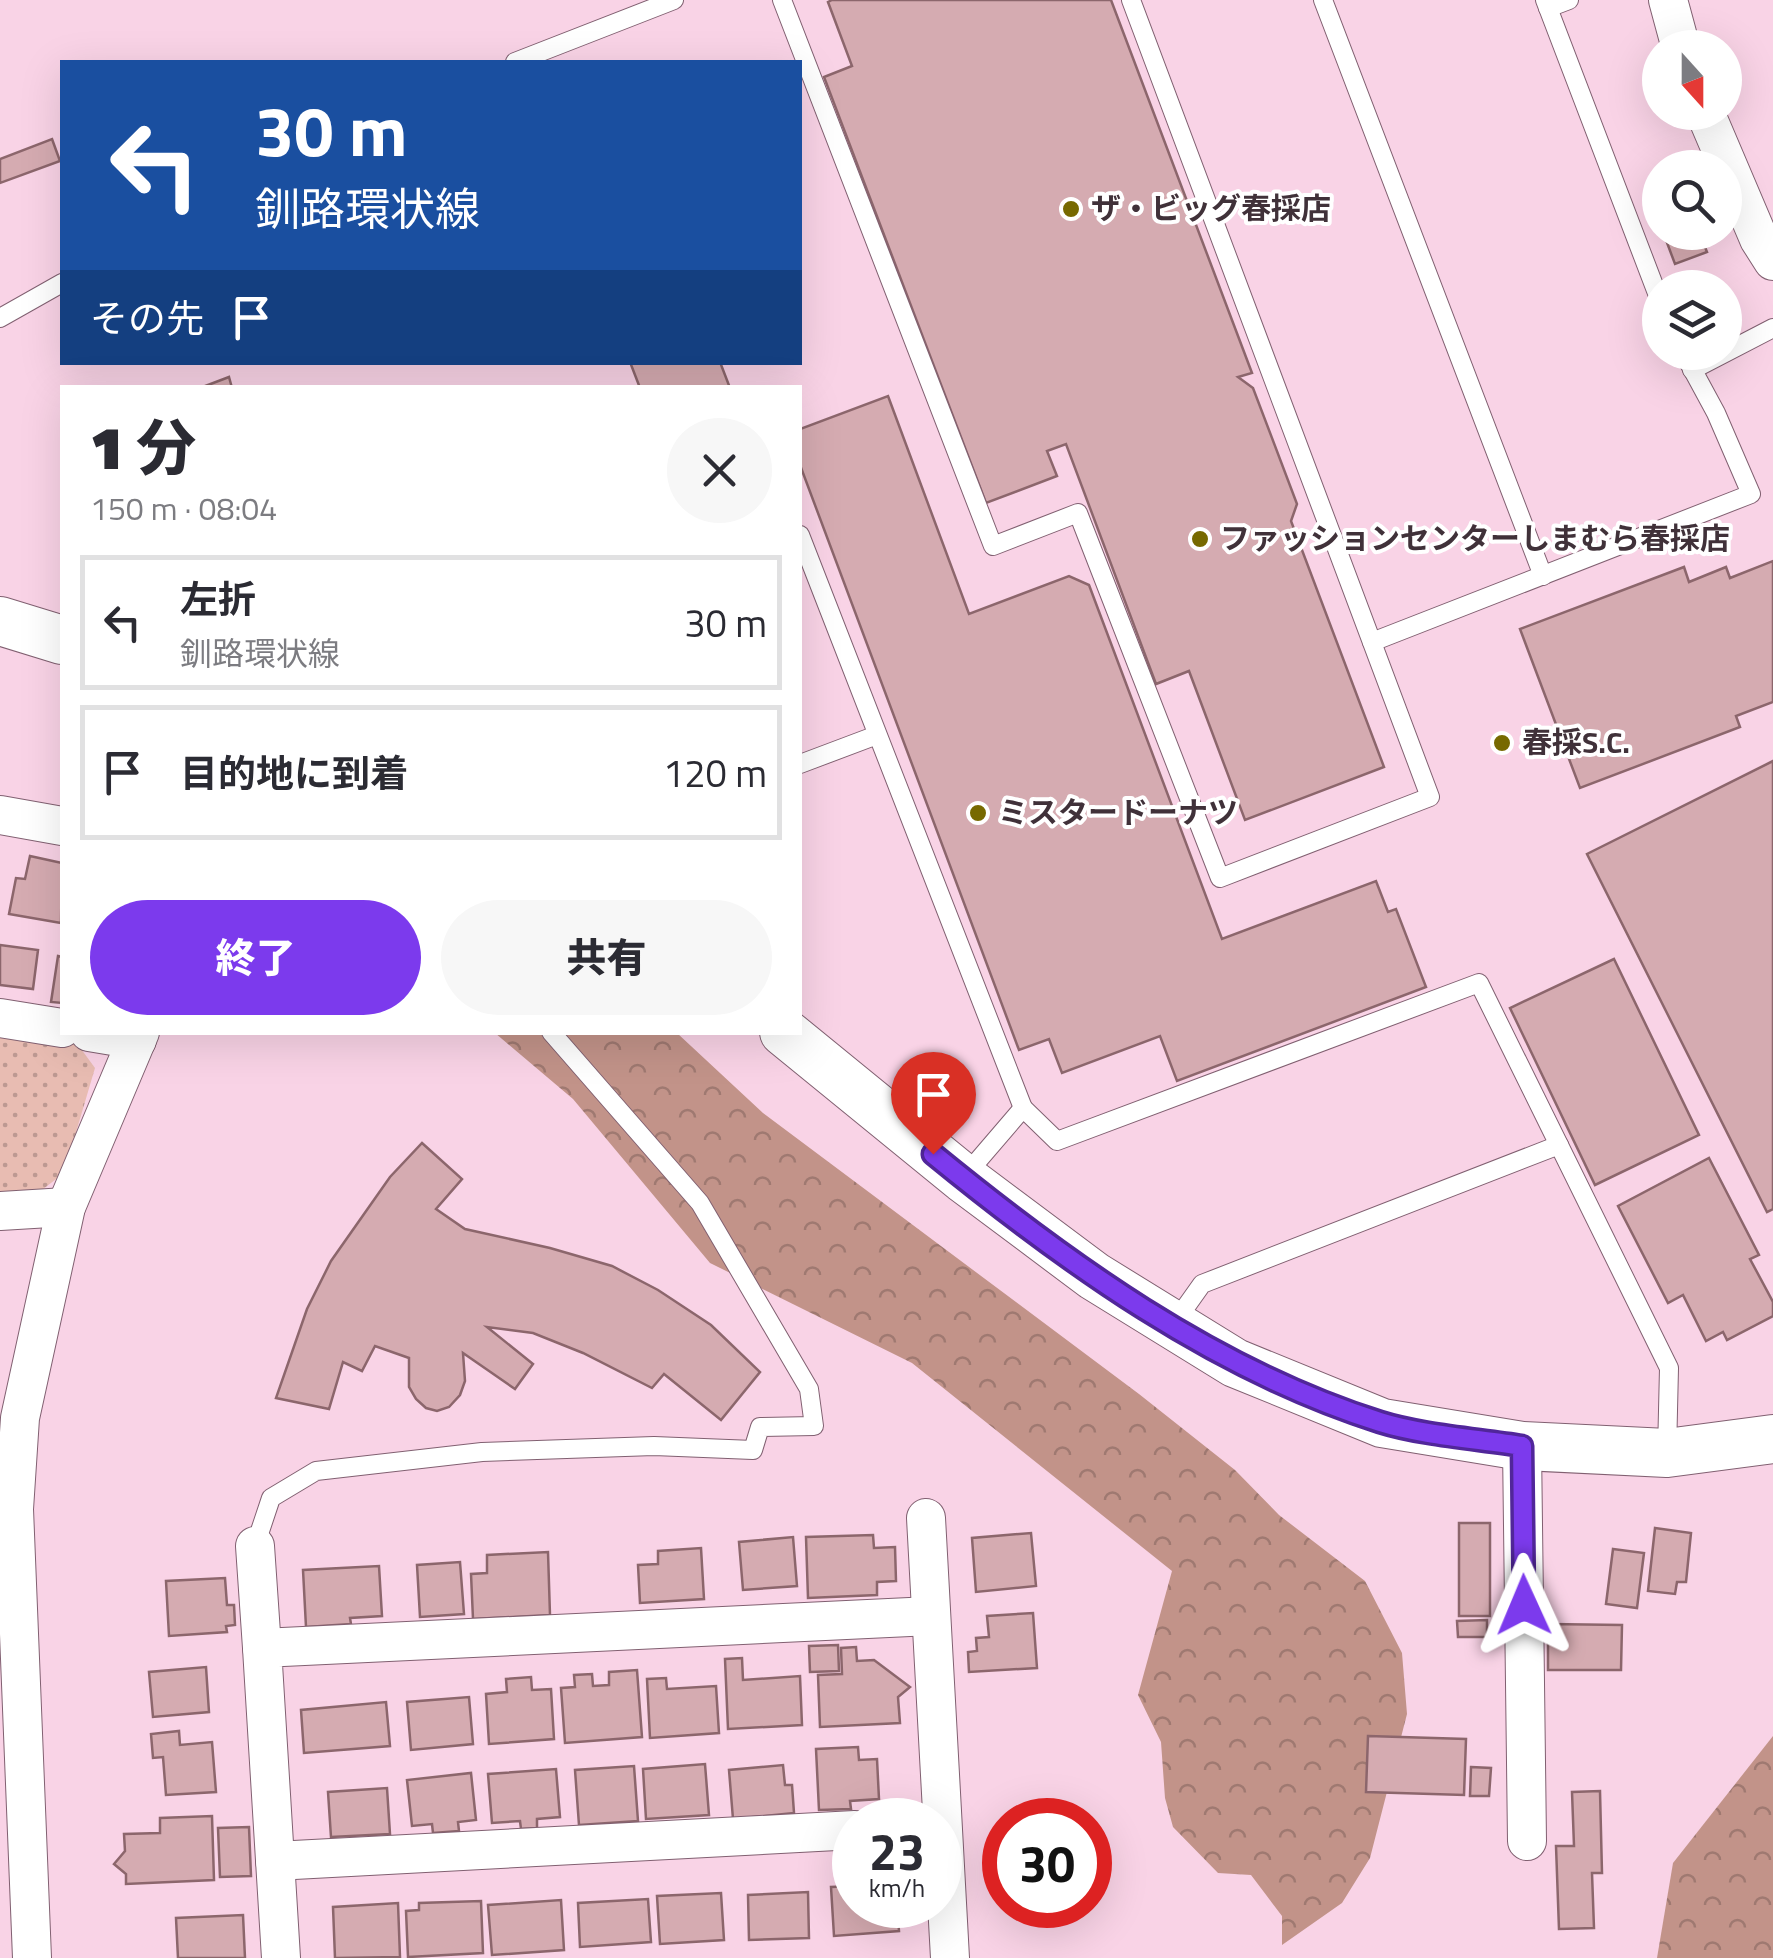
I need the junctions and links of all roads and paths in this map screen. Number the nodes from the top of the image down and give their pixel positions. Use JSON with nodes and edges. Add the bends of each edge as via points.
{"nodes":[{"id":1,"x":674,"y":0,"type":"edge"},
{"id":2,"x":782,"y":0,"type":"edge"},
{"id":3,"x":1131,"y":0,"type":"edge"},
{"id":4,"x":1323,"y":0,"type":"edge"},
{"id":5,"x":1569,"y":0,"type":"edge"},
{"id":6,"x":1668,"y":0,"type":"edge"},
{"id":7,"x":1547,"y":4,"type":"edge"},
{"id":8,"x":1676,"y":30,"type":"edge"},
{"id":9,"x":519,"y":60,"type":"edge"},
{"id":10,"x":1712,"y":130,"type":"edge"},
{"id":11,"x":1773,"y":261,"type":"edge"},
{"id":12,"x":1649,"y":270,"type":"edge"},
{"id":13,"x":60,"y":284,"type":"edge"},
{"id":14,"x":0,"y":318,"type":"edge"},
{"id":15,"x":1773,"y":328,"type":"edge"},
{"id":16,"x":1742,"y":344,"type":"edge"},
{"id":17,"x":1692,"y":370,"type":"edge"},
{"id":18,"x":802,"y":540,"type":"edge"},
{"id":19,"x":1543,"y":576,"type":"junction"},
{"id":20,"x":0,"y":621,"type":"edge"},
{"id":21,"x":60,"y":639,"type":"edge"},
{"id":22,"x":1372,"y":642,"type":"junction"},
{"id":23,"x":878,"y":735,"type":"junction"},
{"id":24,"x":802,"y":763,"type":"edge"},
{"id":25,"x":0,"y":814,"type":"edge"},
{"id":26,"x":60,"y":826,"type":"edge"},
{"id":27,"x":0,"y":1018,"type":"edge"},
{"id":28,"x":60,"y":1028,"type":"edge"},
{"id":29,"x":143,"y":1035,"type":"edge"},
{"id":30,"x":554,"y":1035,"type":"edge"},
{"id":31,"x":788,"y":1035,"type":"edge"},
{"id":32,"x":1023,"y":1108,"type":"junction"},
{"id":33,"x":1559,"y":1144,"type":"junction"},
{"id":34,"x":963,"y":1178,"type":"junction"},
{"id":35,"x":66,"y":1207,"type":"junction"},
{"id":36,"x":0,"y":1211,"type":"edge"},
{"id":37,"x":1172,"y":1324,"type":"junction"},
{"id":38,"x":10,"y":1419,"type":"edge"},
{"id":39,"x":1773,"y":1439,"type":"edge"},
{"id":40,"x":1522,"y":1446,"type":"junction"},
{"id":41,"x":1666,"y":1454,"type":"junction"},
{"id":42,"x":926,"y":1518,"type":"dead end"},
{"id":43,"x":256,"y":1546,"type":"joint"},
{"id":44,"x":930,"y":1616,"type":"junction"},
{"id":45,"x":8,"y":1622,"type":"edge"},
{"id":46,"x":262,"y":1648,"type":"junction"},
{"id":47,"x":940,"y":1798,"type":"edge"},
{"id":48,"x":12,"y":1813,"type":"edge"},
{"id":49,"x":832,"y":1831,"type":"edge"},
{"id":50,"x":1527,"y":1842,"type":"dead end"},
{"id":51,"x":275,"y":1861,"type":"junction"},
{"id":52,"x":948,"y":1928,"type":"edge"},
{"id":53,"x":32,"y":1958,"type":"edge"},
{"id":54,"x":281,"y":1958,"type":"edge"},
{"id":55,"x":950,"y":1958,"type":"edge"}],
"edges":[{"from":1,"to":9,"type":"lane"},
{"from":2,"to":22,"type":"lane","via":[[993,546],[1078,513],[1220,878],[1430,797]]},
{"from":3,"to":22,"type":"lane"},
{"from":4,"to":19,"type":"lane"},
{"from":5,"to":7,"type":"lane"},
{"from":6,"to":8,"type":"street"},
{"from":7,"to":12,"type":"lane"},
{"from":10,"to":11,"type":"street"},
{"from":13,"to":14,"type":"lane"},
{"from":15,"to":16,"type":"lane"},
{"from":17,"to":19,"type":"lane","via":[[1752,494]]},
{"from":18,"to":23,"type":"lane"},
{"from":19,"to":22,"type":"lane"},
{"from":20,"to":21,"type":"street"},
{"from":23,"to":24,"type":"lane"},
{"from":23,"to":32,"type":"lane"},
{"from":25,"to":26,"type":"street"},
{"from":27,"to":28,"type":"street"},
{"from":29,"to":35,"type":"street"},
{"from":30,"to":43,"type":"lane","via":[[700,1203],[809,1390],[814,1426],[760,1427],[752,1450],[482,1452],[316,1471],[271,1498]]},
{"from":31,"to":34,"type":"street"},
{"from":32,"to":33,"type":"lane","via":[[1057,1142],[1479,984]]},
{"from":32,"to":34,"type":"lane"},
{"from":33,"to":37,"type":"lane","via":[[1202,1284]]},
{"from":33,"to":41,"type":"lane","via":[[1669,1368]]},
{"from":34,"to":37,"type":"street","via":[[1094,1276]]},
{"from":35,"to":36,"type":"street"},
{"from":35,"to":38,"type":"street"},
{"from":37,"to":40,"type":"street","via":[[1235,1363],[1382,1423]]},
{"from":38,"to":45,"type":"street"},
{"from":39,"to":41,"type":"street"},
{"from":40,"to":41,"type":"street"},
{"from":40,"to":50,"type":"street"},
{"from":42,"to":44,"type":"street"},
{"from":43,"to":46,"type":"street"},
{"from":44,"to":46,"type":"street"},
{"from":44,"to":47,"type":"street"},
{"from":45,"to":48,"type":"street"},
{"from":46,"to":51,"type":"street"},
{"from":48,"to":53,"type":"street"},
{"from":49,"to":51,"type":"street"},
{"from":51,"to":54,"type":"street"},
{"from":52,"to":55,"type":"street"}]}
